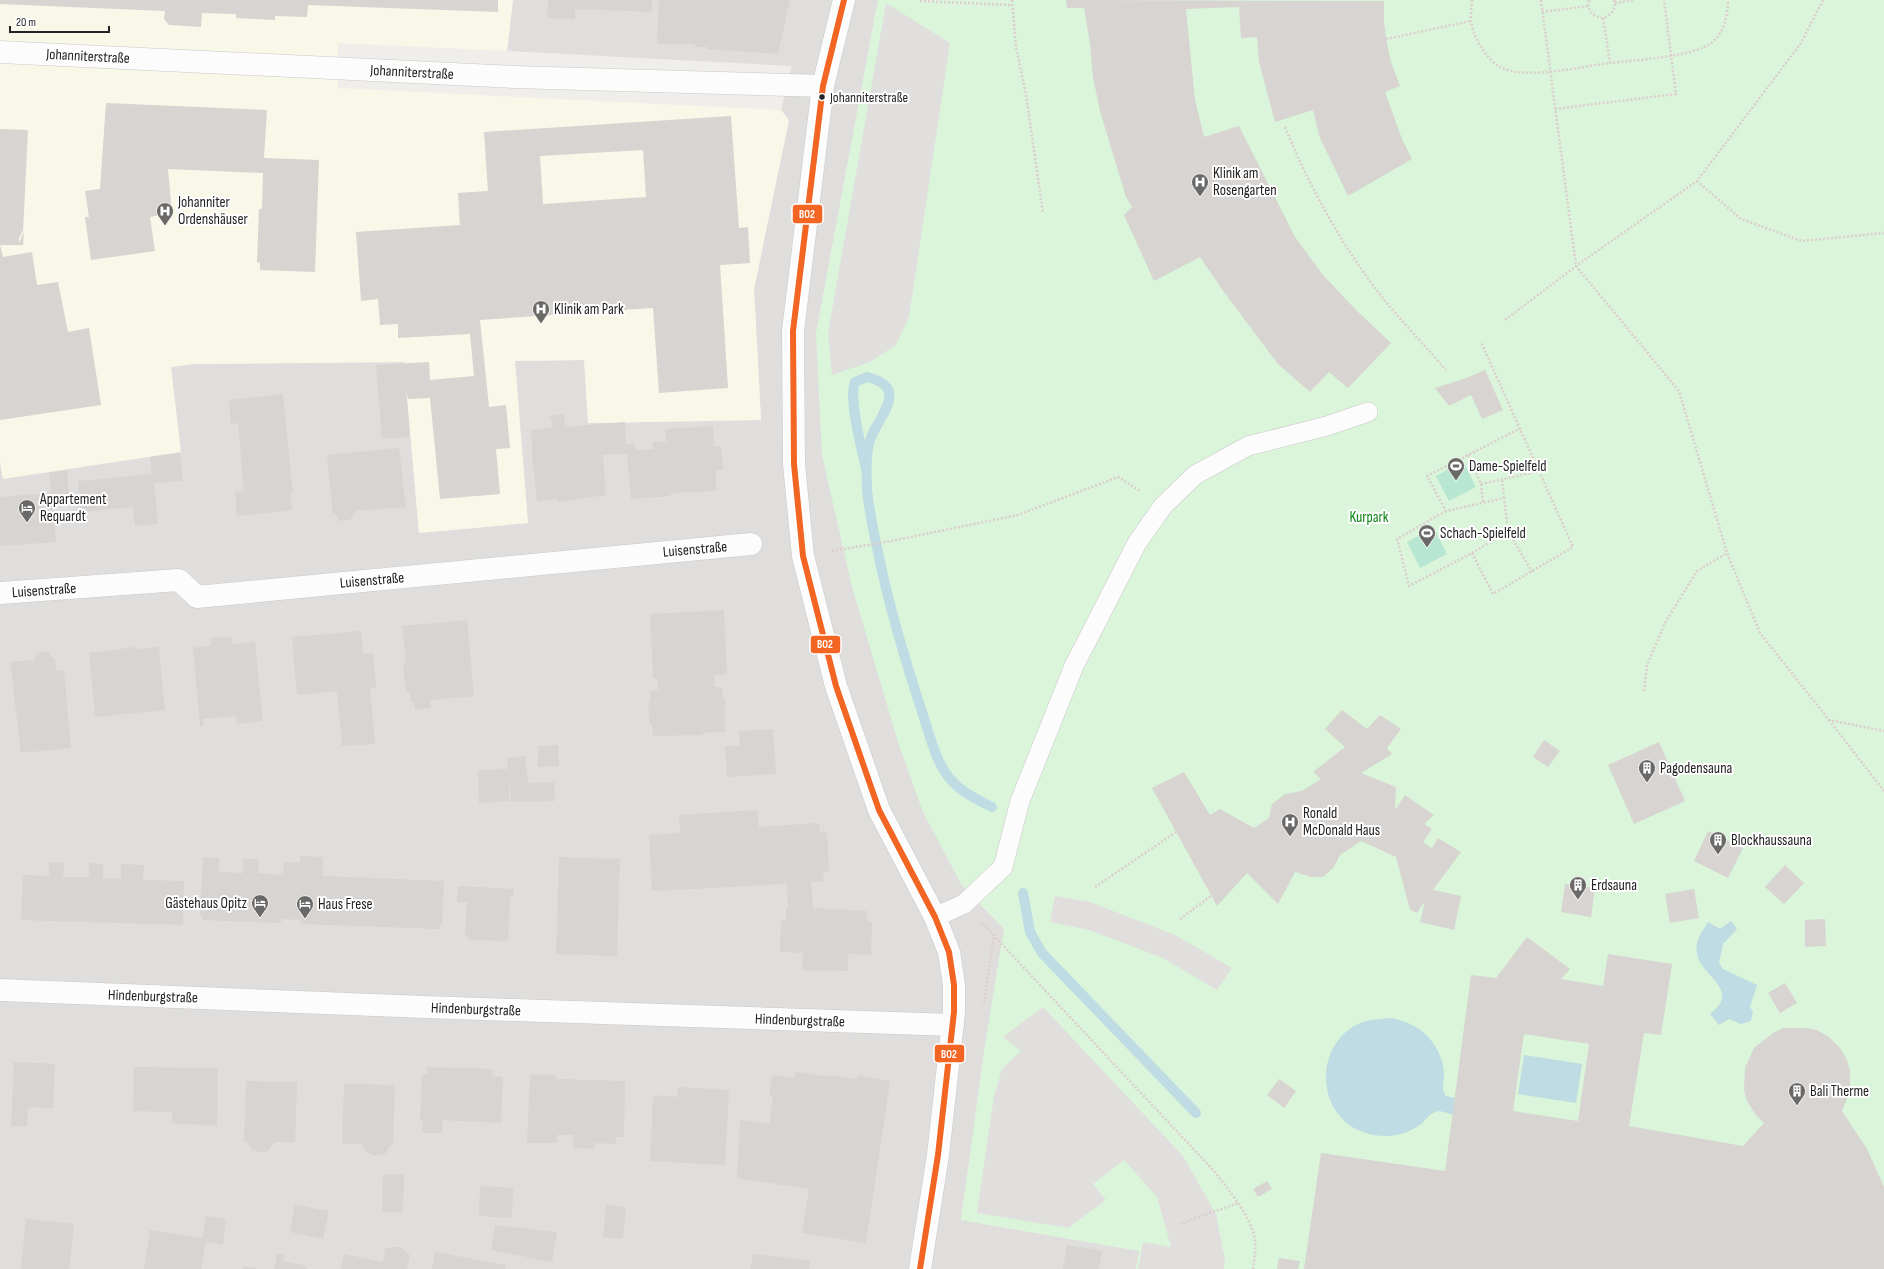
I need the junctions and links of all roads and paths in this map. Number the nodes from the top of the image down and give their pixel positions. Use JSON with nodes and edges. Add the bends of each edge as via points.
{"nodes":[{"id":1,"x":844,"y":0,"type":"edge"},
{"id":2,"x":1012,"y":0,"type":"edge"},
{"id":3,"x":1472,"y":0,"type":"edge"},
{"id":4,"x":1540,"y":0,"type":"edge"},
{"id":5,"x":1589,"y":0,"type":"edge"},
{"id":6,"x":1635,"y":0,"type":"edge"},
{"id":7,"x":1664,"y":0,"type":"edge"},
{"id":8,"x":1728,"y":0,"type":"edge"},
{"id":9,"x":1823,"y":0,"type":"edge"},
{"id":10,"x":920,"y":1,"type":"edge"},
{"id":11,"x":1614,"y":1,"type":"edge"},
{"id":12,"x":1011,"y":5,"type":"junction"},
{"id":13,"x":1588,"y":6,"type":"junction"},
{"id":14,"x":1542,"y":12,"type":"junction"},
{"id":15,"x":1603,"y":18,"type":"junction"},
{"id":16,"x":1471,"y":21,"type":"junction"},
{"id":17,"x":1386,"y":39,"type":"dead end"},
{"id":18,"x":0,"y":52,"type":"edge"},
{"id":19,"x":1671,"y":56,"type":"junction"},
{"id":20,"x":1610,"y":64,"type":"junction"},
{"id":21,"x":1550,"y":71,"type":"junction"},
{"id":22,"x":823,"y":86,"type":"junction"},
{"id":23,"x":1555,"y":110,"type":"junction"},
{"id":24,"x":1285,"y":127,"type":"dead end"},
{"id":25,"x":1696,"y":181,"type":"junction"},
{"id":26,"x":1043,"y":213,"type":"dead end"},
{"id":27,"x":1884,"y":233,"type":"edge"},
{"id":28,"x":1576,"y":266,"type":"junction"},
{"id":29,"x":1505,"y":320,"type":"dead end"},
{"id":30,"x":1481,"y":342,"type":"dead end"},
{"id":31,"x":1446,"y":370,"type":"dead end"},
{"id":32,"x":1368,"y":412,"type":"dead end"},
{"id":33,"x":1521,"y":428,"type":"junction"},
{"id":34,"x":1468,"y":455,"type":"junction"},
{"id":35,"x":1540,"y":470,"type":"junction"},
{"id":36,"x":1502,"y":480,"type":"junction"},
{"id":37,"x":1481,"y":484,"type":"junction"},
{"id":38,"x":1504,"y":498,"type":"junction"},
{"id":39,"x":1483,"y":503,"type":"junction"},
{"id":40,"x":1163,"y":506,"type":"junction"},
{"id":41,"x":1446,"y":512,"type":"junction"},
{"id":42,"x":1508,"y":531,"type":"junction"},
{"id":43,"x":751,"y":544,"type":"dead end"},
{"id":44,"x":865,"y":545,"type":"dead end"},
{"id":45,"x":1472,"y":553,"type":"junction"},
{"id":46,"x":1727,"y":554,"type":"junction"},
{"id":47,"x":1532,"y":572,"type":"junction"},
{"id":48,"x":0,"y":593,"type":"edge"},
{"id":49,"x":1644,"y":691,"type":"dead end"},
{"id":50,"x":1829,"y":720,"type":"junction"},
{"id":51,"x":1884,"y":731,"type":"edge"},
{"id":52,"x":1884,"y":791,"type":"edge"},
{"id":53,"x":1176,"y":832,"type":"dead end"},
{"id":54,"x":1095,"y":887,"type":"dead end"},
{"id":55,"x":1211,"y":896,"type":"dead end"},
{"id":56,"x":935,"y":917,"type":"junction"},
{"id":57,"x":1180,"y":919,"type":"dead end"},
{"id":58,"x":994,"y":936,"type":"dead end"},
{"id":59,"x":0,"y":990,"type":"edge"},
{"id":60,"x":953,"y":1019,"type":"junction"},
{"id":61,"x":1238,"y":1203,"type":"junction"},
{"id":62,"x":1178,"y":1224,"type":"dead end"},
{"id":63,"x":920,"y":1269,"type":"edge"},
{"id":64,"x":1253,"y":1269,"type":"edge"}],
"edges":[{"from":1,"to":22,"type":"street"},
{"from":2,"to":12,"type":"path"},
{"from":3,"to":16,"type":"path"},
{"from":4,"to":14,"type":"path"},
{"from":5,"to":13,"type":"path"},
{"from":6,"to":11,"type":"path"},
{"from":7,"to":19,"type":"path"},
{"from":8,"to":19,"type":"path","via":[[1728,14],[1722,29],[1711,43]]},
{"from":9,"to":25,"type":"path","via":[[1801,44]]},
{"from":10,"to":12,"type":"path"},
{"from":11,"to":15,"type":"path","via":[[1612,12]]},
{"from":12,"to":26,"type":"path"},
{"from":13,"to":14,"type":"path"},
{"from":13,"to":15,"type":"path","via":[[1594,15]]},
{"from":14,"to":21,"type":"path"},
{"from":15,"to":20,"type":"path"},
{"from":16,"to":17,"type":"path"},
{"from":16,"to":21,"type":"path","via":[[1478,42],[1489,58],[1501,67],[1516,72]]},
{"from":18,"to":22,"type":"street","name":"Johanniterstraße","via":[[514,77]]},
{"from":19,"to":20,"type":"path"},
{"from":19,"to":23,"type":"path","via":[[1676,94]]},
{"from":20,"to":21,"type":"path"},
{"from":21,"to":23,"type":"path"},
{"from":22,"to":56,"type":"street","via":[[793,331],[794,464],[803,556],[836,686],[879,810]]},
{"from":23,"to":28,"type":"path"},
{"from":24,"to":31,"type":"path","via":[[1304,174],[1341,238],[1373,286]]},
{"from":25,"to":27,"type":"path","via":[[1741,219],[1802,241]]},
{"from":25,"to":28,"type":"path"},
{"from":28,"to":29,"type":"path"},
{"from":28,"to":46,"type":"path","via":[[1679,391]]},
{"from":30,"to":33,"type":"path"},
{"from":32,"to":40,"type":"lane","via":[[1327,426],[1248,446],[1195,475]]},
{"from":33,"to":34,"type":"path"},
{"from":33,"to":35,"type":"path"},
{"from":34,"to":37,"type":"path"},
{"from":34,"to":41,"type":"path","via":[[1427,476]]},
{"from":35,"to":36,"type":"path"},
{"from":35,"to":47,"type":"path","via":[[1573,547]]},
{"from":36,"to":37,"type":"path"},
{"from":36,"to":38,"type":"path"},
{"from":37,"to":39,"type":"path"},
{"from":38,"to":39,"type":"path"},
{"from":38,"to":42,"type":"path"},
{"from":39,"to":41,"type":"path"},
{"from":40,"to":44,"type":"path","via":[[1118,477],[1018,515]]},
{"from":40,"to":56,"type":"lane","via":[[1137,544],[1074,666],[1020,801],[1003,867],[964,904]]},
{"from":41,"to":45,"type":"path","via":[[1397,539],[1409,586]]},
{"from":42,"to":45,"type":"path"},
{"from":42,"to":47,"type":"path"},
{"from":43,"to":48,"type":"street","name":"Luisenstraße","via":[[197,597],[179,580]]},
{"from":45,"to":47,"type":"path","via":[[1493,594]]},
{"from":46,"to":49,"type":"path","via":[[1697,571],[1666,621],[1647,665]]},
{"from":46,"to":50,"type":"path","via":[[1760,633]]},
{"from":50,"to":51,"type":"path"},
{"from":50,"to":52,"type":"path"},
{"from":53,"to":54,"type":"path"},
{"from":55,"to":57,"type":"path"},
{"from":56,"to":60,"type":"street","via":[[949,952],[954,984]]},
{"from":58,"to":61,"type":"path","via":[[1214,1171]]},
{"from":59,"to":60,"type":"street","name":"Hindenburgstraße","via":[[441,1008]]},
{"from":60,"to":63,"type":"street","via":[[938,1155]]},
{"from":61,"to":62,"type":"path"},
{"from":61,"to":64,"type":"path","via":[[1250,1224],[1255,1240]]}]}
